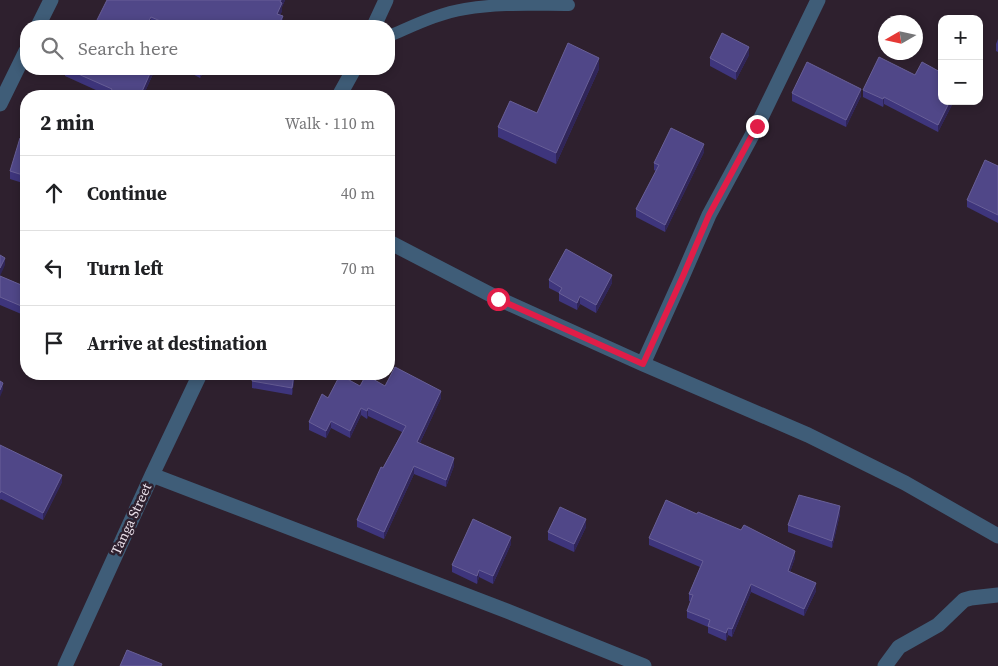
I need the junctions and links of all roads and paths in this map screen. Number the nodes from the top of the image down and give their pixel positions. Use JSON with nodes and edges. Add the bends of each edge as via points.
{"nodes":[{"id":1,"x":51,"y":0,"type":"edge"},
{"id":2,"x":386,"y":0,"type":"edge"},
{"id":3,"x":818,"y":0,"type":"edge"},
{"id":4,"x":569,"y":5,"type":"dead end"},
{"id":5,"x":41,"y":20,"type":"edge"},
{"id":6,"x":377,"y":20,"type":"edge"},
{"id":7,"x":395,"y":34,"type":"edge"},
{"id":8,"x":20,"y":63,"type":"edge"},
{"id":9,"x":351,"y":75,"type":"edge"},
{"id":10,"x":342,"y":90,"type":"edge"},
{"id":11,"x":0,"y":104,"type":"edge"},
{"id":12,"x":395,"y":245,"type":"edge"},
{"id":13,"x":643,"y":364,"type":"junction"},
{"id":14,"x":197,"y":380,"type":"edge"},
{"id":15,"x":152,"y":475,"type":"junction"},
{"id":16,"x":998,"y":536,"type":"edge"},
{"id":17,"x":998,"y":596,"type":"edge"},
{"id":18,"x":64,"y":666,"type":"edge"},
{"id":19,"x":644,"y":666,"type":"edge"},
{"id":20,"x":885,"y":666,"type":"edge"}],
"edges":[{"from":1,"to":5,"type":"street"},
{"from":2,"to":6,"type":"street"},
{"from":3,"to":13,"type":"street","via":[[757,126],[709,215]]},
{"from":4,"to":7,"type":"lane","via":[[498,4],[463,9]]},
{"from":8,"to":11,"type":"street"},
{"from":9,"to":10,"type":"street"},
{"from":12,"to":13,"type":"street","via":[[498,299]]},
{"from":13,"to":16,"type":"street","via":[[905,483]]},
{"from":14,"to":15,"type":"street","name":"Tanga Street"},
{"from":15,"to":18,"type":"street","name":"Tanga Street"},
{"from":15,"to":19,"type":"street"},
{"from":17,"to":20,"type":"street","via":[[964,600],[938,625],[899,647]]}]}
